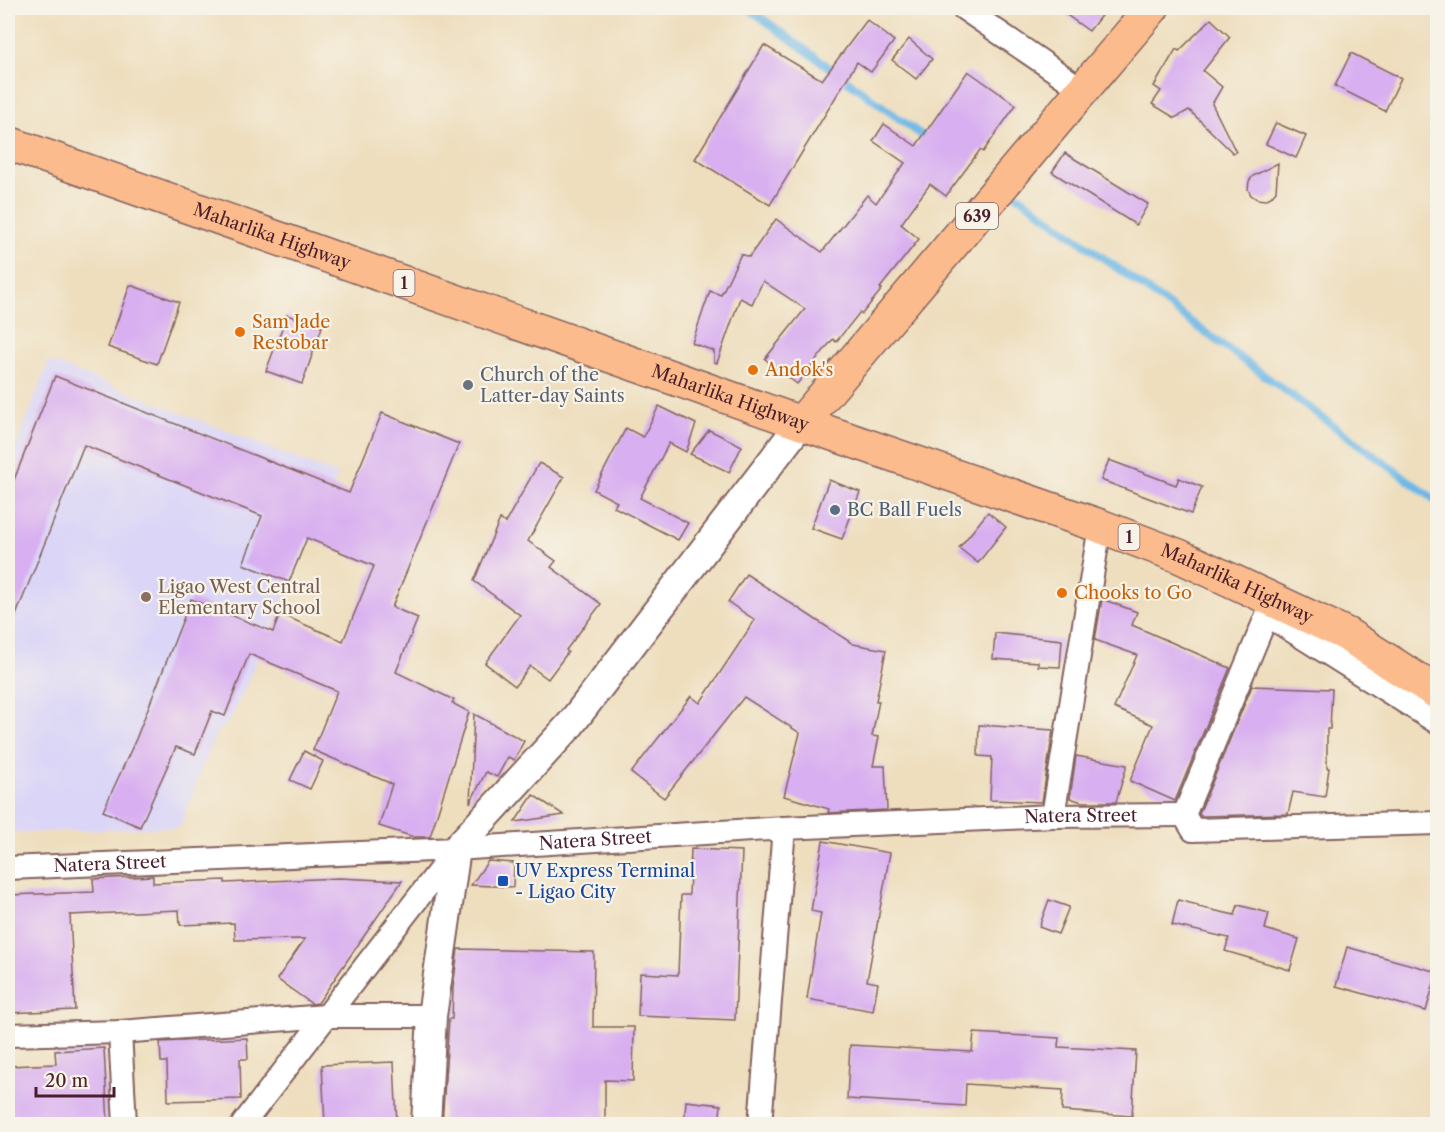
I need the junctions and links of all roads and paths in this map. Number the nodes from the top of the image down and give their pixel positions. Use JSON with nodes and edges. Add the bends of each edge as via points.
{"nodes":[{"id":1,"x":963,"y":8,"type":"edge"},
{"id":2,"x":1152,"y":8,"type":"edge"},
{"id":3,"x":1083,"y":90,"type":"junction"},
{"id":4,"x":8,"y":143,"type":"edge"},
{"id":5,"x":801,"y":423,"type":"junction"},
{"id":6,"x":1100,"y":526,"type":"junction"},
{"id":7,"x":1437,"y":693,"type":"edge"},
{"id":8,"x":1437,"y":723,"type":"edge"},
{"id":9,"x":1184,"y":815,"type":"junction"},
{"id":10,"x":1053,"y":816,"type":"junction"},
{"id":11,"x":1437,"y":823,"type":"edge"},
{"id":12,"x":784,"y":828,"type":"junction"},
{"id":13,"x":456,"y":849,"type":"junction"},
{"id":14,"x":8,"y":868,"type":"edge"},
{"id":15,"x":326,"y":1016,"type":"junction"},
{"id":16,"x":432,"y":1016,"type":"junction"},
{"id":17,"x":120,"y":1032,"type":"junction"},
{"id":18,"x":8,"y":1035,"type":"edge"},
{"id":19,"x":125,"y":1125,"type":"edge"},
{"id":20,"x":243,"y":1125,"type":"edge"},
{"id":21,"x":426,"y":1125,"type":"edge"},
{"id":22,"x":760,"y":1125,"type":"edge"}],
"edges":[{"from":1,"to":3,"type":"street"},
{"from":2,"to":3,"type":"main road","number":"639"},
{"from":3,"to":5,"type":"main road","number":"639"},
{"from":4,"to":5,"type":"main road","name":"Maharlika Highway","number":"1"},
{"from":5,"to":6,"type":"main road","name":"Maharlika Highway","number":"1"},
{"from":5,"to":13,"type":"street","via":[[570,725]]},
{"from":6,"to":7,"type":"main road","name":"Maharlika Highway","number":"1","via":[[1179,556],[1346,634]]},
{"from":6,"to":10,"type":"street"},
{"from":8,"to":9,"type":"street","via":[[1267,615]]},
{"from":9,"to":10,"type":"street","name":"Natera Street"},
{"from":9,"to":11,"type":"street","via":[[1193,830]]},
{"from":10,"to":12,"type":"street","name":"Natera Street"},
{"from":12,"to":13,"type":"street","name":"Natera Street"},
{"from":12,"to":22,"type":"street"},
{"from":13,"to":14,"type":"street","name":"Natera Street"},
{"from":13,"to":15,"type":"street"},
{"from":13,"to":16,"type":"street"},
{"from":15,"to":16,"type":"street"},
{"from":15,"to":17,"type":"street"},
{"from":15,"to":20,"type":"street"},
{"from":16,"to":21,"type":"street"},
{"from":17,"to":18,"type":"street"},
{"from":17,"to":19,"type":"street"}]}
